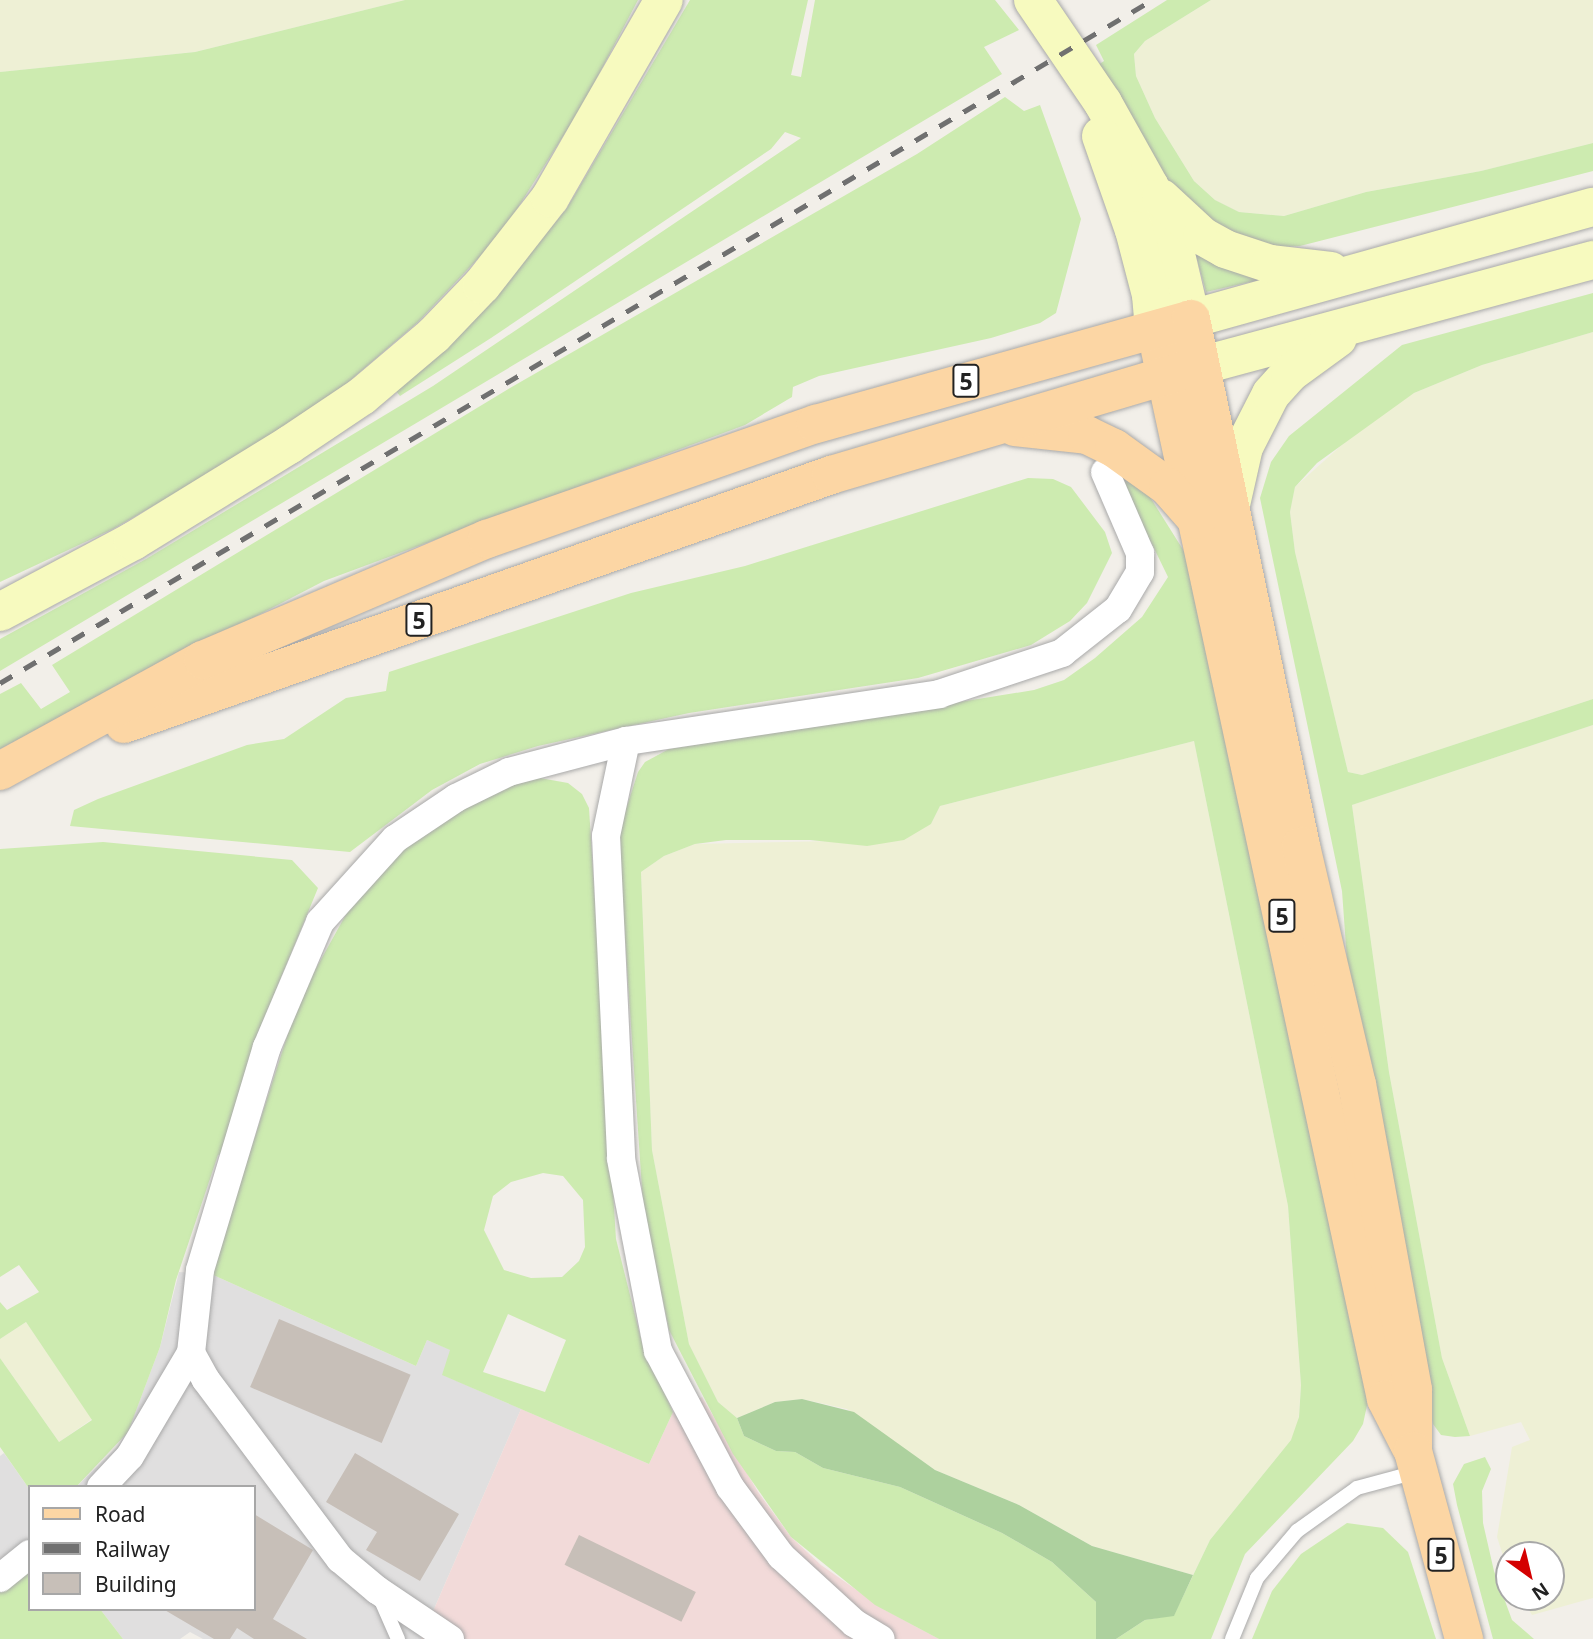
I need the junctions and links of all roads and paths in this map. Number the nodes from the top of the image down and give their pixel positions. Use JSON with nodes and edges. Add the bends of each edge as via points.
{"nodes":[{"id":1,"x":664,"y":0,"type":"edge"},
{"id":2,"x":1033,"y":0,"type":"edge"},
{"id":3,"x":1075,"y":61,"type":"junction"},
{"id":4,"x":1150,"y":187,"type":"junction"},
{"id":5,"x":1593,"y":207,"type":"edge"},
{"id":6,"x":1593,"y":260,"type":"edge"},
{"id":7,"x":1351,"y":272,"type":"junction"},
{"id":8,"x":1191,"y":319,"type":"junction"},
{"id":9,"x":1363,"y":323,"type":"junction"},
{"id":10,"x":1154,"y":327,"type":"junction"},
{"id":11,"x":1183,"y":370,"type":"junction"},
{"id":12,"x":996,"y":426,"type":"junction"},
{"id":13,"x":1105,"y":472,"type":"dead end"},
{"id":14,"x":1213,"y":514,"type":"junction"},
{"id":15,"x":0,"y":612,"type":"edge"},
{"id":16,"x":626,"y":741,"type":"junction"},
{"id":17,"x":51,"y":743,"type":"junction"},
{"id":18,"x":0,"y":771,"type":"edge"},
{"id":19,"x":191,"y":1353,"type":"junction"},
{"id":20,"x":1415,"y":1461,"type":"junction"},
{"id":21,"x":103,"y":1485,"type":"edge"},
{"id":22,"x":28,"y":1556,"type":"edge"},
{"id":23,"x":0,"y":1578,"type":"edge"},
{"id":24,"x":377,"y":1590,"type":"junction"},
{"id":25,"x":398,"y":1639,"type":"edge"},
{"id":26,"x":450,"y":1639,"type":"edge"},
{"id":27,"x":881,"y":1639,"type":"edge"},
{"id":28,"x":1232,"y":1639,"type":"edge"},
{"id":29,"x":1464,"y":1639,"type":"edge"}],
"edges":[{"from":1,"to":15,"type":"street","via":[[550,198],[482,285],[424,344],[362,396],[214,493]]},
{"from":2,"to":3,"type":"street"},
{"from":3,"to":4,"type":"street"},
{"from":3,"to":10,"type":"street","via":[[1134,230],[1151,295]]},
{"from":4,"to":7,"type":"street","via":[[1202,236],[1224,250],[1270,264]]},
{"from":4,"to":8,"type":"street","via":[[1175,250]]},
{"from":5,"to":7,"type":"street"},
{"from":6,"to":9,"type":"street"},
{"from":7,"to":8,"type":"street"},
{"from":8,"to":10,"type":"main road","number":"5"},
{"from":8,"to":11,"type":"main road","number":"5"},
{"from":9,"to":11,"type":"street"},
{"from":9,"to":14,"type":"street","via":[[1320,348],[1271,394]]},
{"from":10,"to":11,"type":"main road"},
{"from":10,"to":17,"type":"main road","number":"5","via":[[816,424],[487,539],[203,660]]},
{"from":11,"to":12,"type":"main road","number":"5"},
{"from":11,"to":14,"type":"main road","number":"5"},
{"from":12,"to":14,"type":"main road","via":[[1087,435],[1114,447]]},
{"from":12,"to":17,"type":"main road","number":"5","via":[[805,484],[131,722]]},
{"from":13,"to":16,"type":"street","via":[[1140,553],[1140,572],[1118,609],[1062,653],[939,694]]},
{"from":14,"to":20,"type":"main road","number":"5","via":[[1386,1399]]},
{"from":16,"to":19,"type":"street","via":[[509,772],[456,798],[395,839],[320,922],[267,1047],[200,1270]]},
{"from":16,"to":27,"type":"street","via":[[606,836],[621,1159],[658,1351],[730,1487],[781,1556],[854,1623]]},
{"from":17,"to":18,"type":"main road","number":"5"},
{"from":19,"to":21,"type":"street","via":[[130,1455]]},
{"from":19,"to":24,"type":"street","via":[[308,1520],[340,1559]]},
{"from":20,"to":28,"type":"lane","via":[[1357,1488],[1297,1531],[1257,1578]]},
{"from":20,"to":29,"type":"main road","number":"5"},
{"from":22,"to":23,"type":"street"},
{"from":24,"to":25,"type":"lane"},
{"from":24,"to":26,"type":"street"}]}
